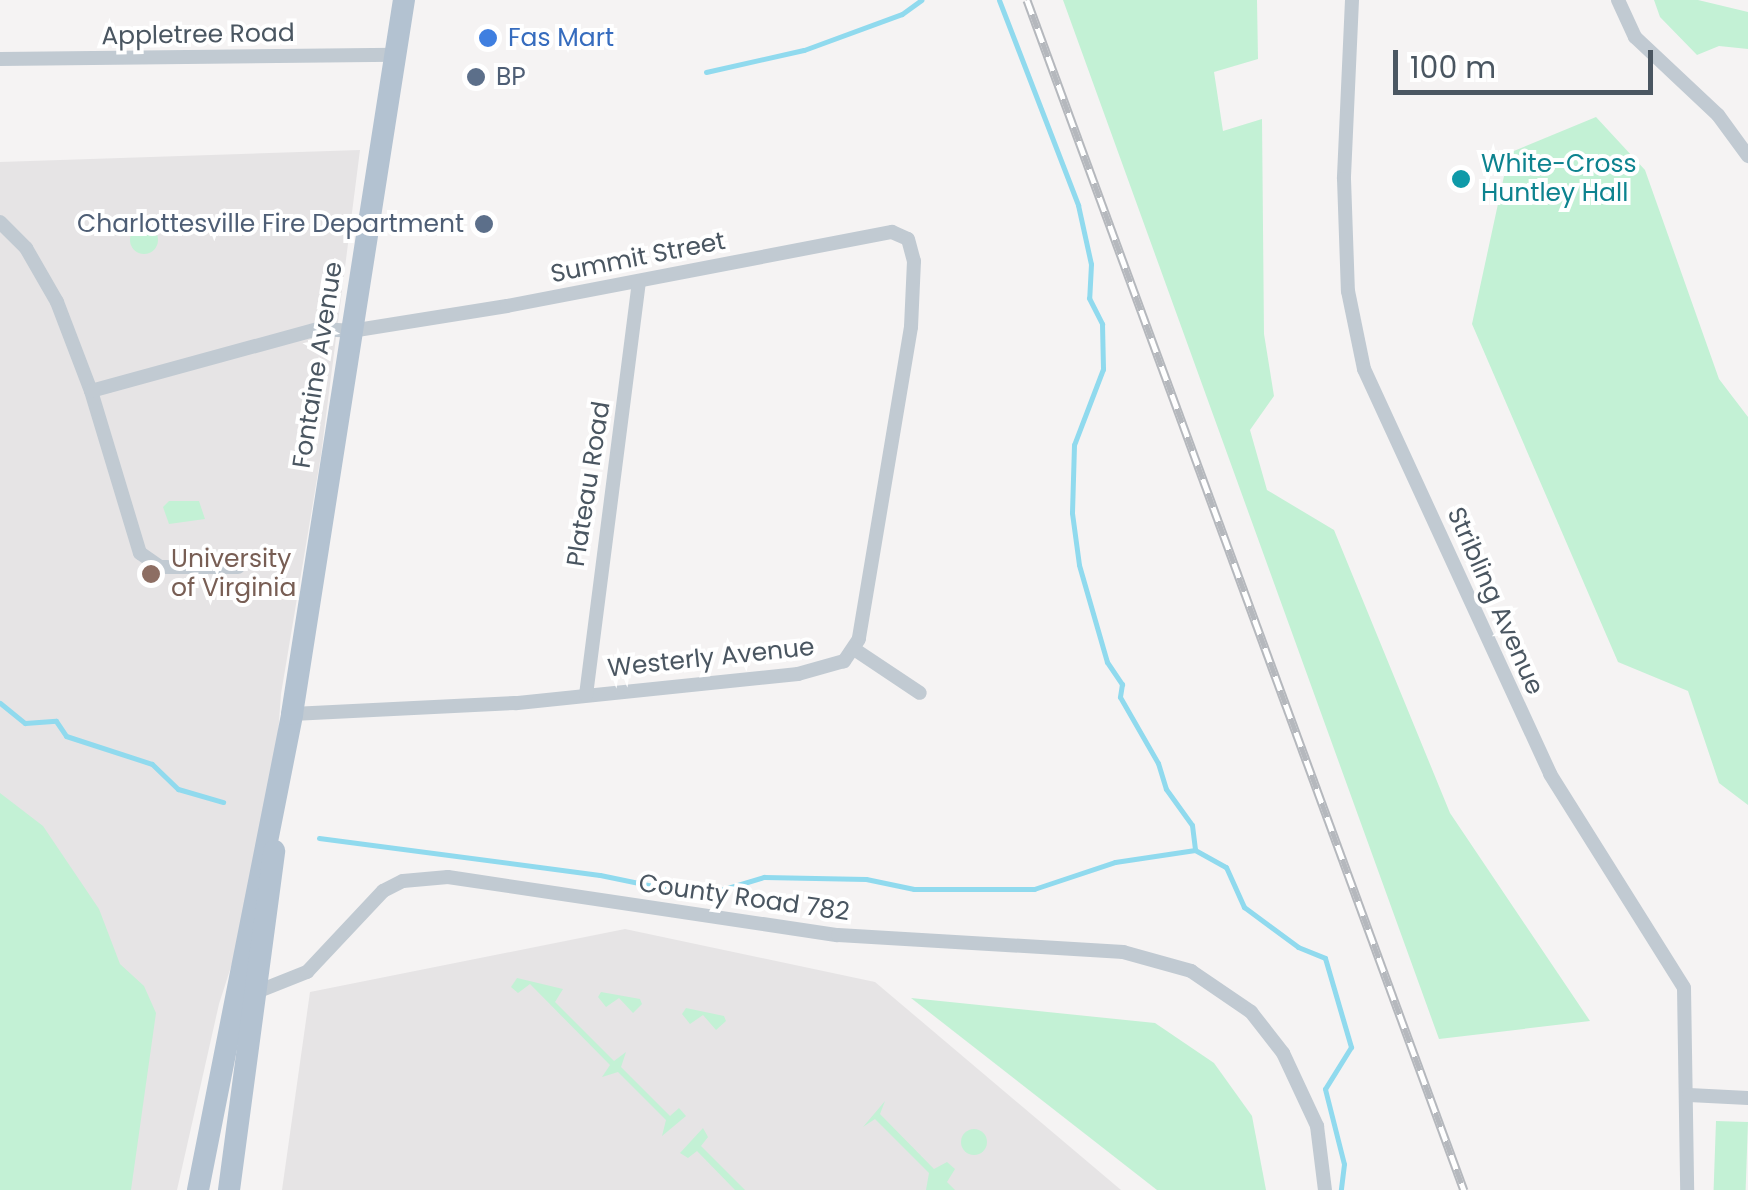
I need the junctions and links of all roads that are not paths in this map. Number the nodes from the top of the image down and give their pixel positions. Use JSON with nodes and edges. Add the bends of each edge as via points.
{"nodes":[{"id":1,"x":404,"y":0,"type":"edge"},
{"id":2,"x":1352,"y":0,"type":"edge"},
{"id":3,"x":1618,"y":0,"type":"edge"},
{"id":4,"x":396,"y":54,"type":"junction"},
{"id":5,"x":0,"y":60,"type":"edge"},
{"id":6,"x":1748,"y":156,"type":"edge"},
{"id":7,"x":0,"y":222,"type":"edge"},
{"id":8,"x":639,"y":282,"type":"junction"},
{"id":9,"x":351,"y":331,"type":"junction"},
{"id":10,"x":92,"y":391,"type":"junction"},
{"id":11,"x":238,"y":567,"type":"dead end"},
{"id":12,"x":854,"y":649,"type":"junction"},
{"id":13,"x":920,"y":693,"type":"dead end"},
{"id":14,"x":586,"y":694,"type":"junction"},
{"id":15,"x":292,"y":714,"type":"junction"},
{"id":16,"x":287,"y":738,"type":"junction"},
{"id":17,"x":259,"y":991,"type":"junction"},
{"id":18,"x":1689,"y":1095,"type":"junction"},
{"id":19,"x":1748,"y":1098,"type":"edge"},
{"id":20,"x":198,"y":1190,"type":"edge"},
{"id":21,"x":229,"y":1190,"type":"edge"},
{"id":22,"x":1325,"y":1190,"type":"edge"},
{"id":23,"x":1688,"y":1190,"type":"edge"}],
"edges":[{"from":1,"to":4,"type":"main road","name":"Fontaine Avenue"},
{"from":2,"to":18,"type":"street","name":"Stribling Avenue","via":[[1348,291],[1364,369],[1542,758],[1684,988]]},
{"from":3,"to":6,"type":"street","via":[[1635,37],[1718,115]]},
{"from":4,"to":5,"type":"street","name":"Appletree Road"},
{"from":4,"to":9,"type":"main road","name":"Fontaine Avenue"},
{"from":7,"to":10,"type":"street","via":[[46,279]]},
{"from":8,"to":9,"type":"street","name":"Summit Street"},
{"from":8,"to":12,"type":"street","name":"Summit Street","via":[[892,232],[908,238],[914,260],[912,327]]},
{"from":8,"to":14,"type":"street","name":"Plateau Road"},
{"from":9,"to":10,"type":"street","name":"Summit Street","via":[[318,328]]},
{"from":9,"to":15,"type":"main road","name":"Fontaine Avenue"},
{"from":10,"to":11,"type":"street","via":[[140,553],[160,567]]},
{"from":12,"to":13,"type":"street"},
{"from":12,"to":14,"type":"street","name":"Westerly Avenue","via":[[832,668],[798,674]]},
{"from":14,"to":15,"type":"street","name":"Westerly Avenue"},
{"from":15,"to":16,"type":"main road","name":"Fontaine Avenue"},
{"from":16,"to":17,"type":"main road","name":"Fontaine Avenue"},
{"from":16,"to":20,"type":"main road","name":"Fontaine Avenue"},
{"from":17,"to":21,"type":"main road","name":"Fontaine Avenue"},
{"from":17,"to":22,"type":"street","name":"County Road 782","via":[[307,972],[383,892],[403,881],[448,877],[838,934],[1079,945],[1190,972],[1251,1012],[1283,1053],[1317,1126]]},
{"from":18,"to":19,"type":"street"},
{"from":18,"to":23,"type":"street","name":"Stribling Avenue"}]}
